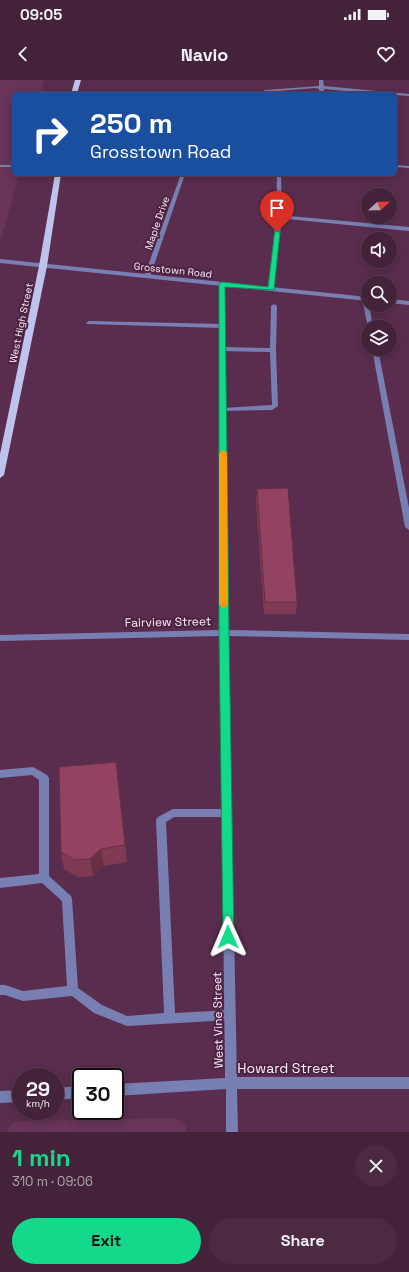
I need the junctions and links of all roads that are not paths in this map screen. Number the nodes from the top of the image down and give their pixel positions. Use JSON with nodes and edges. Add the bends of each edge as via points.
{"nodes":[{"id":1,"x":78,"y":80,"type":"edge"},
{"id":2,"x":321,"y":80,"type":"edge"},
{"id":3,"x":321,"y":88,"type":"junction"},
{"id":4,"x":75,"y":92,"type":"edge"},
{"id":5,"x":268,"y":92,"type":"edge"},
{"id":6,"x":322,"y":92,"type":"edge"},
{"id":7,"x":370,"y":92,"type":"edge"},
{"id":8,"x":397,"y":94,"type":"edge"},
{"id":9,"x":409,"y":95,"type":"edge"},
{"id":10,"x":0,"y":166,"type":"edge"},
{"id":11,"x":12,"y":166,"type":"edge"},
{"id":12,"x":397,"y":166,"type":"edge"},
{"id":13,"x":409,"y":167,"type":"edge"},
{"id":14,"x":58,"y":176,"type":"edge"},
{"id":15,"x":182,"y":176,"type":"edge"},
{"id":16,"x":279,"y":176,"type":"edge"},
{"id":17,"x":279,"y":217,"type":"junction"},
{"id":18,"x":409,"y":230,"type":"edge"},
{"id":19,"x":0,"y":261,"type":"edge"},
{"id":20,"x":43,"y":266,"type":"junction"},
{"id":21,"x":147,"y":277,"type":"junction"},
{"id":22,"x":222,"y":284,"type":"junction"},
{"id":23,"x":271,"y":289,"type":"junction"},
{"id":24,"x":361,"y":298,"type":"edge"},
{"id":25,"x":397,"y":302,"type":"edge"},
{"id":26,"x":409,"y":303,"type":"edge"},
{"id":27,"x":274,"y":306,"type":"dead end"},
{"id":28,"x":89,"y":323,"type":"dead end"},
{"id":29,"x":222,"y":326,"type":"junction"},
{"id":30,"x":222,"y":349,"type":"junction"},
{"id":31,"x":273,"y":350,"type":"junction"},
{"id":32,"x":376,"y":356,"type":"edge"},
{"id":33,"x":223,"y":410,"type":"junction"},
{"id":34,"x":0,"y":475,"type":"edge"},
{"id":35,"x":409,"y":527,"type":"edge"},
{"id":36,"x":224,"y":633,"type":"junction"},
{"id":37,"x":409,"y":637,"type":"edge"},
{"id":38,"x":0,"y":638,"type":"edge"},
{"id":39,"x":0,"y":774,"type":"edge"},
{"id":40,"x":227,"y":813,"type":"junction"},
{"id":41,"x":44,"y":878,"type":"junction"},
{"id":42,"x":0,"y":883,"type":"edge"},
{"id":43,"x":0,"y":990,"type":"edge"},
{"id":44,"x":73,"y":991,"type":"junction"},
{"id":45,"x":230,"y":1015,"type":"junction"},
{"id":46,"x":170,"y":1019,"type":"junction"},
{"id":47,"x":230,"y":1083,"type":"junction"},
{"id":48,"x":409,"y":1083,"type":"edge"},
{"id":49,"x":124,"y":1089,"type":"edge"},
{"id":50,"x":12,"y":1096,"type":"edge"},
{"id":51,"x":0,"y":1097,"type":"edge"},
{"id":52,"x":232,"y":1132,"type":"edge"}],
"edges":[{"from":1,"to":4,"type":"main road"},
{"from":2,"to":3,"type":"street"},
{"from":3,"to":5,"type":"street"},
{"from":3,"to":6,"type":"street"},
{"from":3,"to":7,"type":"street"},
{"from":8,"to":9,"type":"street"},
{"from":10,"to":11,"type":"street"},
{"from":12,"to":13,"type":"street"},
{"from":14,"to":20,"type":"main road","name":"West High Street"},
{"from":15,"to":21,"type":"street","name":"Maple Drive"},
{"from":16,"to":17,"type":"street"},
{"from":17,"to":18,"type":"street"},
{"from":17,"to":23,"type":"street"},
{"from":19,"to":20,"type":"street","name":"Grosstown Road"},
{"from":20,"to":21,"type":"street","name":"Grosstown Road"},
{"from":20,"to":34,"type":"main road","name":"West High Street"},
{"from":21,"to":22,"type":"street","name":"Grosstown Road"},
{"from":22,"to":23,"type":"street","name":"Grosstown Road"},
{"from":22,"to":29,"type":"street","name":"West Vine Street"},
{"from":23,"to":24,"type":"street","name":"Grosstown Road"},
{"from":25,"to":26,"type":"street"},
{"from":27,"to":31,"type":"street"},
{"from":28,"to":29,"type":"street"},
{"from":29,"to":30,"type":"street","name":"West Vine Street"},
{"from":30,"to":31,"type":"street"},
{"from":30,"to":33,"type":"street","name":"West Vine Street"},
{"from":31,"to":33,"type":"street","via":[[276,406]]},
{"from":32,"to":35,"type":"street"},
{"from":33,"to":36,"type":"street","name":"West Vine Street"},
{"from":36,"to":37,"type":"street","name":"Fairview Street"},
{"from":36,"to":38,"type":"street","name":"Fairview Street"},
{"from":36,"to":40,"type":"street","name":"West Vine Street"},
{"from":39,"to":41,"type":"street","via":[[33,771],[44,778]]},
{"from":40,"to":45,"type":"street","name":"West Vine Street"},
{"from":40,"to":46,"type":"street","via":[[173,813],[161,820]]},
{"from":41,"to":42,"type":"street"},
{"from":41,"to":44,"type":"street","via":[[67,899]]},
{"from":43,"to":44,"type":"street","via":[[23,996]]},
{"from":44,"to":46,"type":"street","via":[[98,1009],[127,1021]]},
{"from":45,"to":46,"type":"street"},
{"from":45,"to":47,"type":"street","name":"West Vine Street"},
{"from":47,"to":48,"type":"street","name":"Howard Street"},
{"from":47,"to":49,"type":"street","name":"Howard Street"},
{"from":47,"to":52,"type":"street","name":"West Vine Street"},
{"from":50,"to":51,"type":"street"}]}
